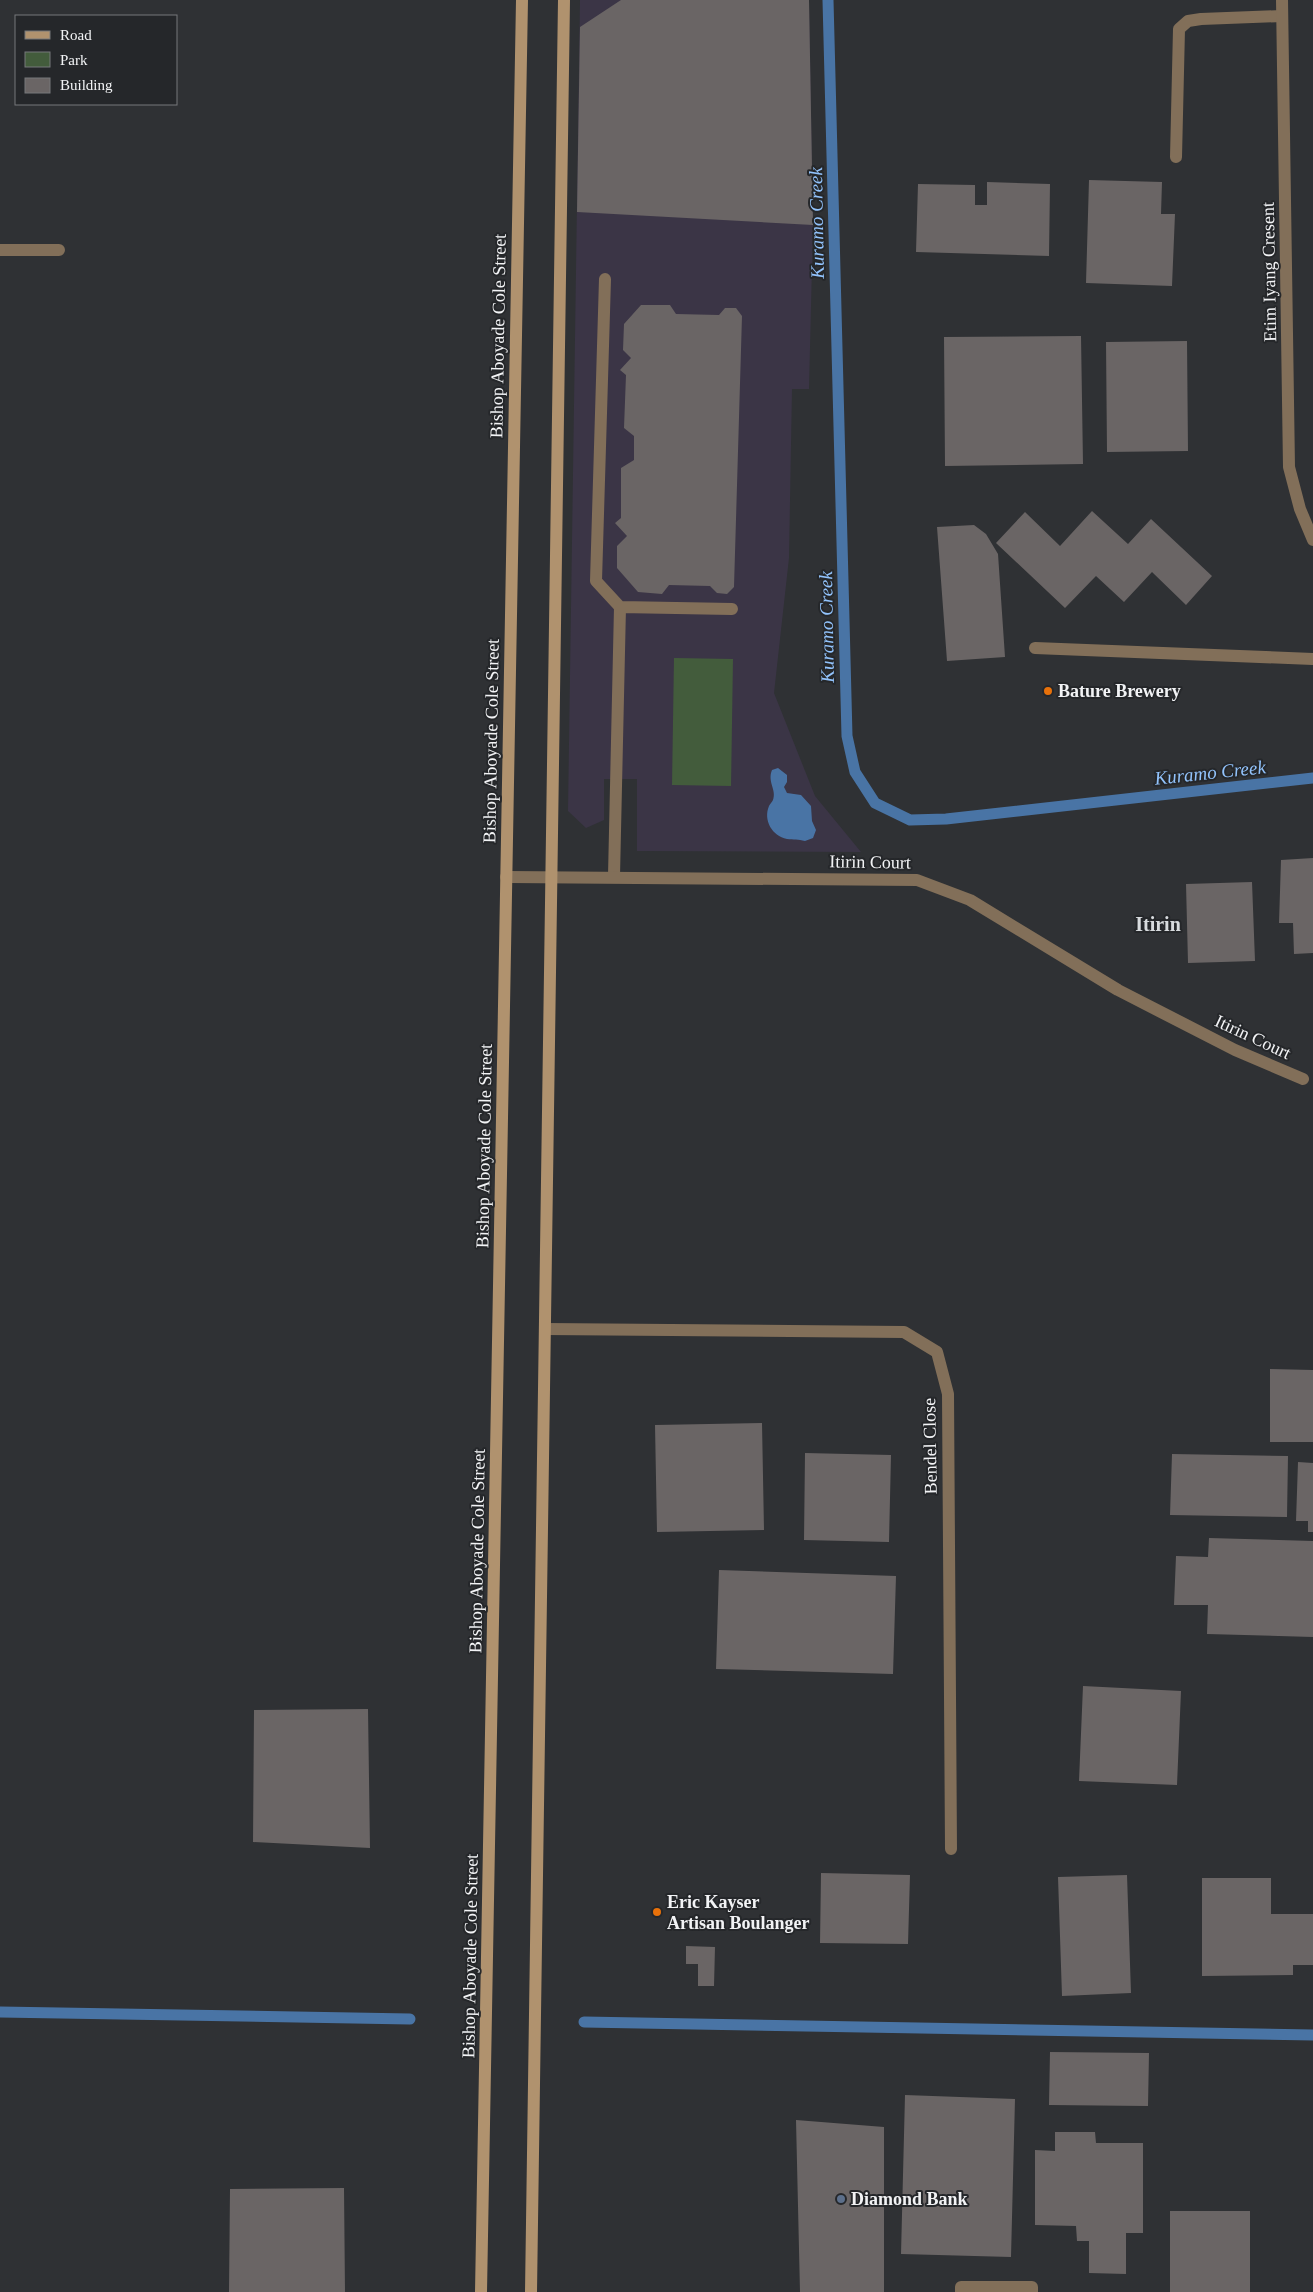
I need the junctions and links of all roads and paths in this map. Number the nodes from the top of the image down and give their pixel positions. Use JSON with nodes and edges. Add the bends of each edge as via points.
{"nodes":[{"id":1,"x":522,"y":0,"type":"edge"},
{"id":2,"x":564,"y":0,"type":"edge"},
{"id":3,"x":1282,"y":0,"type":"edge"},
{"id":4,"x":1282,"y":16,"type":"junction"},
{"id":5,"x":1176,"y":157,"type":"dead end"},
{"id":6,"x":0,"y":250,"type":"edge"},
{"id":7,"x":59,"y":250,"type":"dead end"},
{"id":8,"x":605,"y":279,"type":"dead end"},
{"id":9,"x":1313,"y":540,"type":"edge"},
{"id":10,"x":620,"y":607,"type":"junction"},
{"id":11,"x":732,"y":609,"type":"dead end"},
{"id":12,"x":1035,"y":648,"type":"dead end"},
{"id":13,"x":1313,"y":659,"type":"edge"},
{"id":14,"x":614,"y":876,"type":"junction"},
{"id":15,"x":506,"y":877,"type":"junction"},
{"id":16,"x":552,"y":877,"type":"junction"},
{"id":17,"x":1303,"y":1079,"type":"dead end"},
{"id":18,"x":545,"y":1329,"type":"junction"},
{"id":19,"x":951,"y":1849,"type":"dead end"},
{"id":20,"x":481,"y":2292,"type":"edge"},
{"id":21,"x":532,"y":2292,"type":"edge"},
{"id":22,"x":961,"y":2292,"type":"edge"},
{"id":23,"x":1032,"y":2292,"type":"edge"}],
"edges":[{"from":1,"to":15,"type":"street","name":"Bishop Aboyade Cole Street"},
{"from":2,"to":16,"type":"street"},
{"from":3,"to":4,"type":"street","name":"Etim Iyang Cresent"},
{"from":4,"to":5,"type":"street","via":[[1201,19],[1188,21],[1179,29]]},
{"from":4,"to":9,"type":"street","name":"Etim Iyang Cresent","via":[[1289,467],[1300,509]]},
{"from":6,"to":7,"type":"street"},
{"from":8,"to":10,"type":"street","via":[[596,581]]},
{"from":10,"to":11,"type":"street"},
{"from":10,"to":14,"type":"street"},
{"from":12,"to":13,"type":"street"},
{"from":14,"to":16,"type":"street","name":"Itirin Court"},
{"from":14,"to":17,"type":"street","name":"Itirin Court","via":[[917,880],[970,900],[1118,990],[1235,1050]]},
{"from":15,"to":16,"type":"street","name":"Itirin Court"},
{"from":15,"to":20,"type":"street","name":"Bishop Aboyade Cole Street"},
{"from":16,"to":18,"type":"street"},
{"from":18,"to":19,"type":"street","name":"Bendel Close","via":[[904,1332],[937,1352],[948,1394]]},
{"from":18,"to":21,"type":"street"},
{"from":22,"to":23,"type":"street","via":[[961,2287],[1032,2287]]}]}
